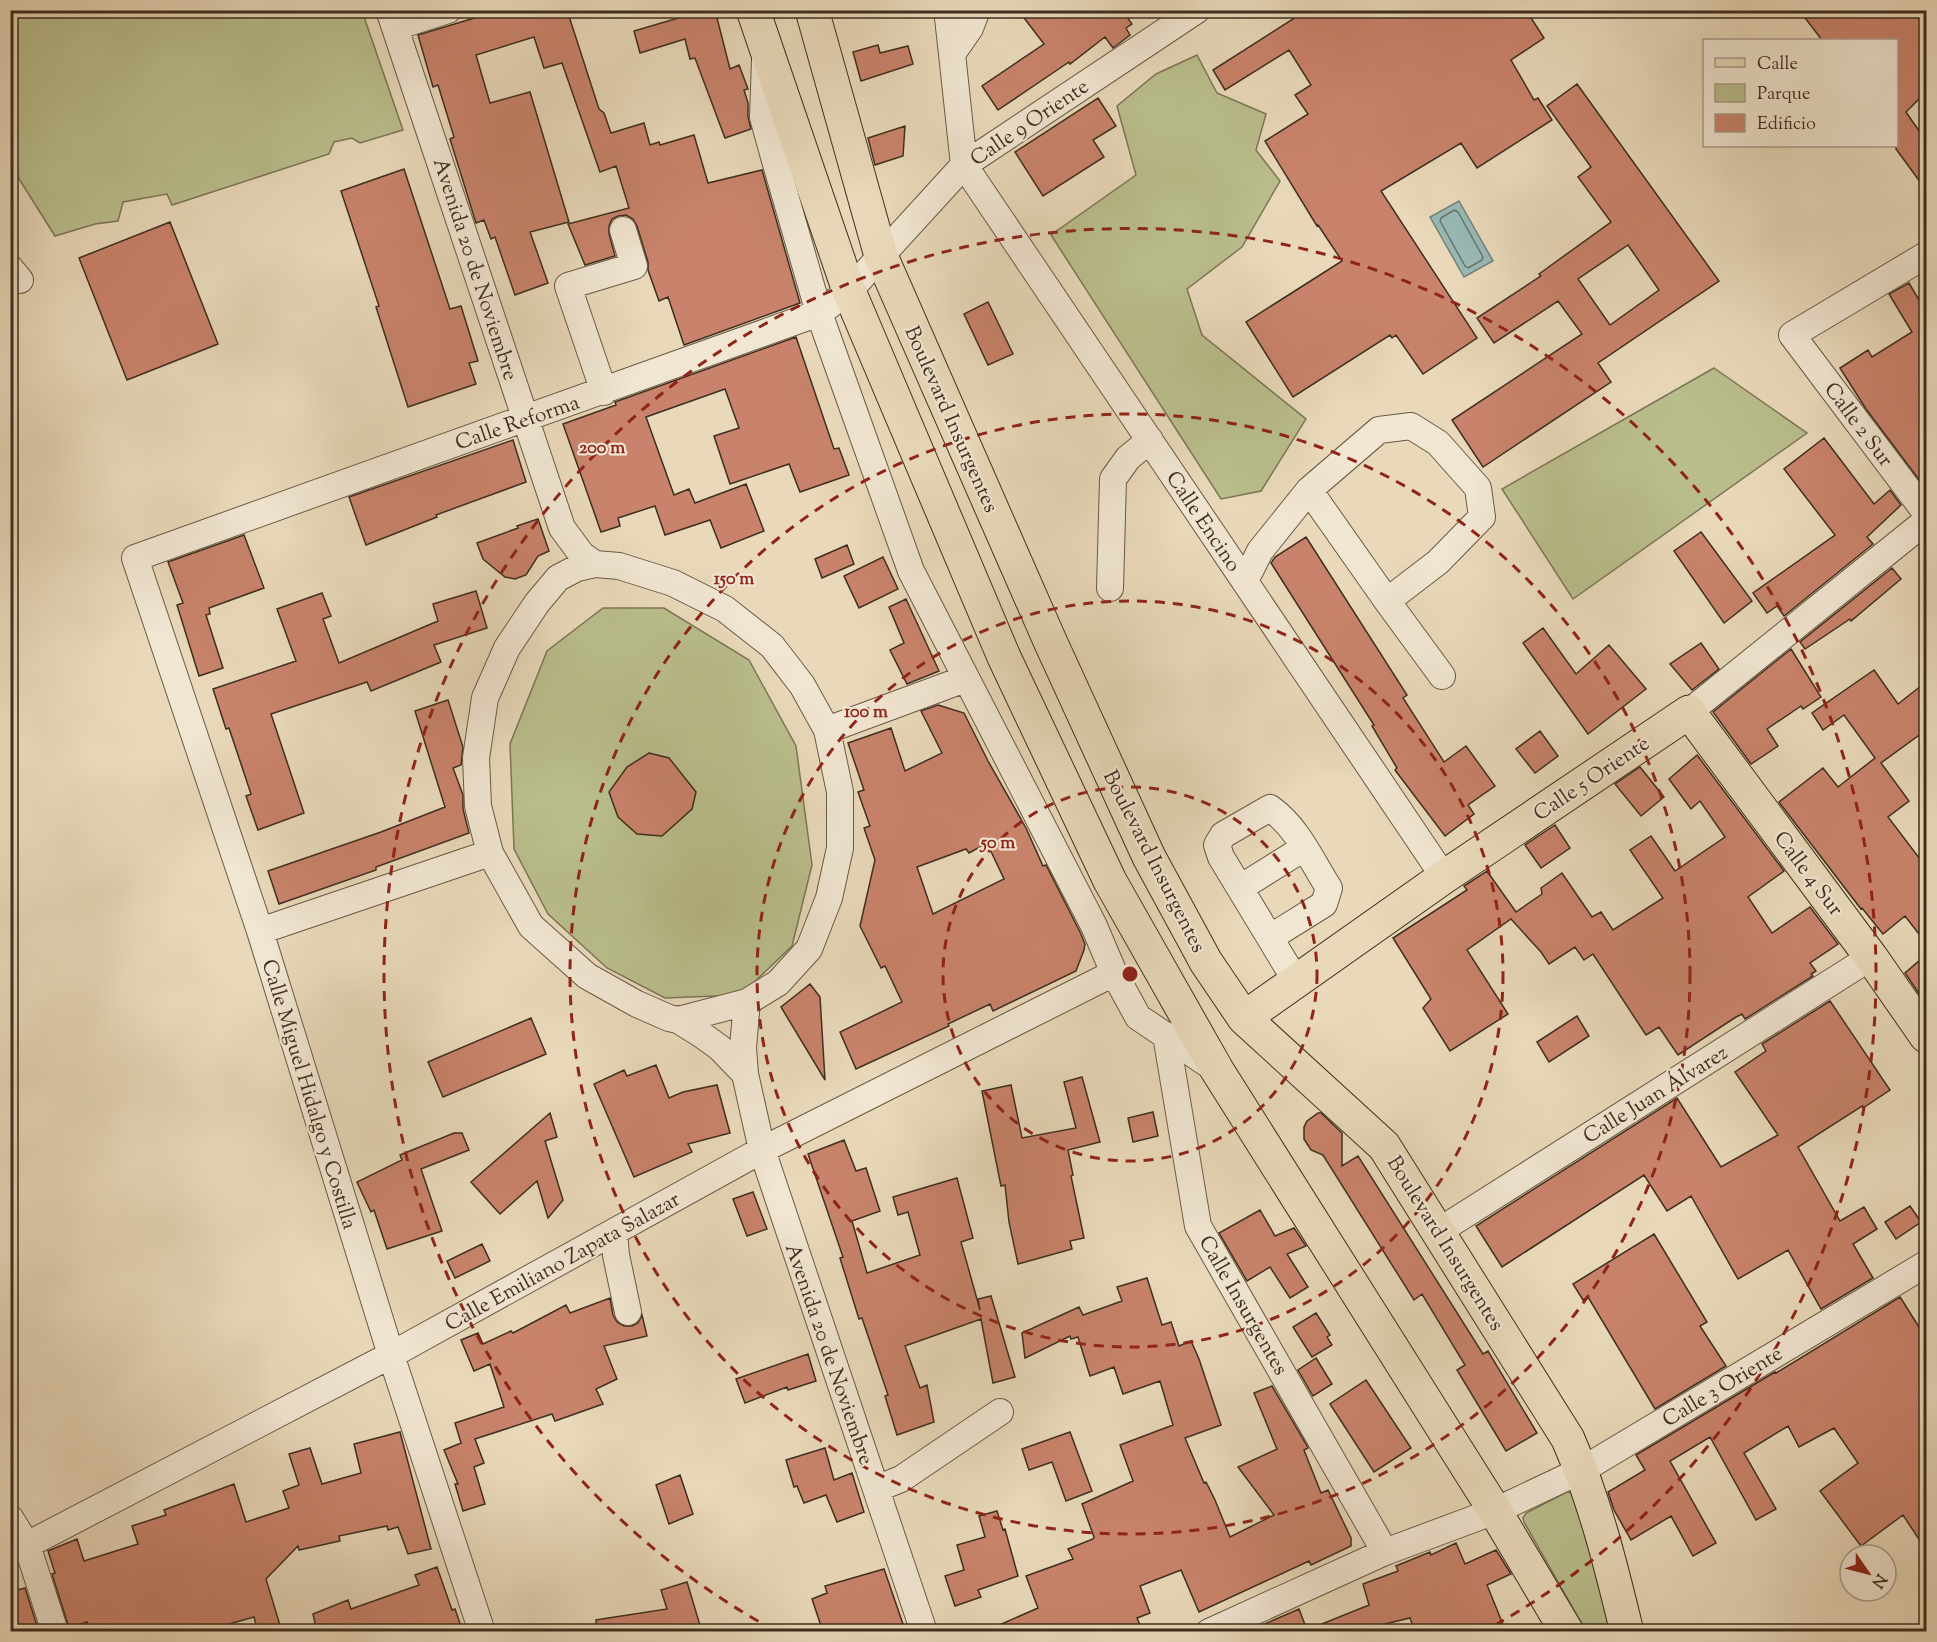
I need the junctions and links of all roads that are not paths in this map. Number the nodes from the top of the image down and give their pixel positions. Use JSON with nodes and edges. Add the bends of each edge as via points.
{"nodes":[{"id":1,"x":448,"y":10,"type":"edge"},
{"id":2,"x":753,"y":10,"type":"edge"},
{"id":3,"x":812,"y":10,"type":"edge"},
{"id":4,"x":950,"y":10,"type":"edge"},
{"id":5,"x":977,"y":10,"type":"edge"},
{"id":6,"x":1190,"y":13,"type":"edge"},
{"id":7,"x":392,"y":19,"type":"edge"},
{"id":8,"x":765,"y":48,"type":"junction"},
{"id":9,"x":952,"y":54,"type":"junction"},
{"id":10,"x":964,"y":165,"type":"junction"},
{"id":11,"x":623,"y":230,"type":"dead end"},
{"id":12,"x":1926,"y":255,"type":"edge"},
{"id":13,"x":881,"y":256,"type":"junction"},
{"id":14,"x":849,"y":291,"type":"junction"},
{"id":15,"x":819,"y":314,"type":"junction"},
{"id":16,"x":604,"y":392,"type":"junction"},
{"id":17,"x":526,"y":420,"type":"junction"},
{"id":18,"x":1150,"y":440,"type":"junction"},
{"id":19,"x":1309,"y":490,"type":"junction"},
{"id":20,"x":1926,"y":513,"type":"edge"},
{"id":21,"x":1926,"y":521,"type":"edge"},
{"id":22,"x":562,"y":528,"type":"junction"},
{"id":23,"x":135,"y":558,"type":"joint"},
{"id":24,"x":595,"y":564,"type":"junction"},
{"id":25,"x":558,"y":578,"type":"junction"},
{"id":26,"x":1245,"y":581,"type":"junction"},
{"id":27,"x":1110,"y":588,"type":"dead end"},
{"id":28,"x":1388,"y":601,"type":"junction"},
{"id":29,"x":1442,"y":676,"type":"dead end"},
{"id":30,"x":965,"y":679,"type":"junction"},
{"id":31,"x":1689,"y":712,"type":"junction"},
{"id":32,"x":827,"y":730,"type":"junction"},
{"id":33,"x":1304,"y":848,"type":"junction"},
{"id":34,"x":490,"y":853,"type":"junction"},
{"id":35,"x":1444,"y":877,"type":"junction"},
{"id":36,"x":1240,"y":888,"type":"junction"},
{"id":37,"x":260,"y":932,"type":"junction"},
{"id":38,"x":1271,"y":937,"type":"junction"},
{"id":39,"x":1871,"y":957,"type":"junction"},
{"id":40,"x":1114,"y":974,"type":"junction"},
{"id":41,"x":1296,"y":981,"type":"junction"},
{"id":42,"x":747,"y":1002,"type":"junction"},
{"id":43,"x":1244,"y":1018,"type":"junction"},
{"id":44,"x":678,"y":1020,"type":"junction"},
{"id":45,"x":1166,"y":1035,"type":"junction"},
{"id":46,"x":1926,"y":1036,"type":"edge"},
{"id":47,"x":1217,"y":1070,"type":"junction"},
{"id":48,"x":745,"y":1074,"type":"junction"},
{"id":49,"x":762,"y":1150,"type":"junction"},
{"id":50,"x":1439,"y":1231,"type":"junction"},
{"id":51,"x":614,"y":1232,"type":"junction"},
{"id":52,"x":1926,"y":1263,"type":"edge"},
{"id":53,"x":627,"y":1312,"type":"dead end"},
{"id":54,"x":391,"y":1355,"type":"junction"},
{"id":55,"x":1000,"y":1412,"type":"dead end"},
{"id":56,"x":1582,"y":1470,"type":"junction"},
{"id":57,"x":876,"y":1489,"type":"junction"},
{"id":58,"x":1504,"y":1507,"type":"junction"},
{"id":59,"x":10,"y":1518,"type":"edge"},
{"id":60,"x":19,"y":1548,"type":"edge"},
{"id":61,"x":1385,"y":1552,"type":"junction"},
{"id":62,"x":55,"y":1632,"type":"edge"},
{"id":63,"x":482,"y":1632,"type":"edge"},
{"id":64,"x":924,"y":1632,"type":"edge"},
{"id":65,"x":1209,"y":1632,"type":"edge"},
{"id":66,"x":1567,"y":1632,"type":"edge"},
{"id":67,"x":1627,"y":1632,"type":"edge"}],
"edges":[{"from":1,"to":7,"type":"street"},
{"from":2,"to":8,"type":"main road","name":"Boulevard Insurgentes"},
{"from":3,"to":13,"type":"main road","name":"Boulevard Insurgentes"},
{"from":4,"to":9,"type":"street"},
{"from":5,"to":9,"type":"street"},
{"from":6,"to":10,"type":"street","name":"Calle 9 Oriente"},
{"from":7,"to":17,"type":"street","name":"Avenida 20 de Noviembre"},
{"from":8,"to":14,"type":"main road","name":"Boulevard Insurgentes"},
{"from":8,"to":15,"type":"street","name":"Boulevard Insurgentes","via":[[764,117]]},
{"from":9,"to":10,"type":"street"},
{"from":10,"to":13,"type":"street","name":"Calle 9 Oriente"},
{"from":10,"to":18,"type":"street","name":"Calle Encino"},
{"from":11,"to":16,"type":"street","via":[[634,266],[568,286]]},
{"from":12,"to":20,"type":"street","name":"Calle 2 Sur","via":[[1792,335]]},
{"from":13,"to":14,"type":"street","name":"Calle Reforma"},
{"from":13,"to":43,"type":"main road","name":"Boulevard Insurgentes","via":[[1149,857],[1206,962]]},
{"from":14,"to":15,"type":"street","name":"Calle Reforma"},
{"from":14,"to":47,"type":"main road","name":"Boulevard Insurgentes","via":[[1014,678],[1110,881]]},
{"from":15,"to":16,"type":"street","name":"Calle Reforma"},
{"from":15,"to":30,"type":"street","name":"Boulevard Insurgentes","via":[[911,571]]},
{"from":16,"to":17,"type":"street","name":"Calle Reforma"},
{"from":17,"to":22,"type":"street","name":"Avenida 20 de Noviembre"},
{"from":17,"to":23,"type":"street","name":"Calle Reforma"},
{"from":18,"to":26,"type":"street","name":"Calle Encino"},
{"from":18,"to":27,"type":"street","via":[[1128,458],[1113,479]]},
{"from":19,"to":26,"type":"street","via":[[1260,551]]},
{"from":19,"to":28,"type":"street"},
{"from":19,"to":28,"type":"street","via":[[1379,430],[1411,426],[1438,443],[1478,489],[1482,517],[1438,562]]},
{"from":21,"to":31,"type":"street","name":"Calle 5 Oriente"},
{"from":22,"to":24,"type":"street","name":"Avenida 20 de Noviembre","via":[[582,555]]},
{"from":22,"to":25,"type":"street","name":"Avenida 20 de Noviembre"},
{"from":23,"to":37,"type":"street","name":"Calle Miguel Hidalgo y Costilla"},
{"from":24,"to":25,"type":"street"},
{"from":24,"to":32,"type":"street","via":[[619,566],[673,583],[726,609],[772,646],[802,685]]},
{"from":25,"to":34,"type":"street","via":[[507,648],[485,698],[477,758],[478,806]]},
{"from":26,"to":35,"type":"street","name":"Calle Encino"},
{"from":28,"to":29,"type":"street"},
{"from":30,"to":32,"type":"street"},
{"from":30,"to":40,"type":"street","name":"Boulevard Insurgentes","via":[[1094,926]]},
{"from":31,"to":35,"type":"main road","name":"Calle 5 Oriente"},
{"from":31,"to":39,"type":"main road","name":"Calle 4 Sur"},
{"from":32,"to":42,"type":"street","via":[[840,792],[840,848],[829,898],[809,949],[778,983]]},
{"from":33,"to":36,"type":"street"},
{"from":33,"to":36,"type":"street","via":[[1284,819],[1270,808],[1223,835],[1217,845]]},
{"from":33,"to":38,"type":"street","via":[[1329,888],[1324,904]]},
{"from":34,"to":37,"type":"street"},
{"from":34,"to":44,"type":"street","via":[[531,926],[587,976],[637,1004]]},
{"from":35,"to":41,"type":"main road","name":"Calle 5 Oriente"},
{"from":36,"to":38,"type":"street"},
{"from":37,"to":54,"type":"street","name":"Calle Miguel Hidalgo y Costilla"},
{"from":38,"to":41,"type":"street"},
{"from":39,"to":46,"type":"main road","name":"Calle 4 Sur"},
{"from":39,"to":50,"type":"street","name":"Calle Juan Álvarez"},
{"from":40,"to":45,"type":"street","name":"Boulevard Insurgentes","via":[[1138,1017]]},
{"from":40,"to":49,"type":"street","name":"Calle Emiliano Zapata Salazar"},
{"from":41,"to":43,"type":"main road","name":"Calle 5 Oriente"},
{"from":42,"to":44,"type":"street"},
{"from":42,"to":48,"type":"street","name":"Avenida 20 de Noviembre"},
{"from":43,"to":50,"type":"main road","name":"Boulevard Insurgentes","via":[[1384,1146]]},
{"from":44,"to":48,"type":"street","via":[[720,1048]]},
{"from":45,"to":47,"type":"street","name":"Boulevard Insurgentes"},
{"from":45,"to":61,"type":"street","name":"Calle Insurgentes","via":[[1198,1226]]},
{"from":47,"to":58,"type":"main road","name":"Boulevard Insurgentes"},
{"from":48,"to":49,"type":"street","name":"Avenida 20 de Noviembre"},
{"from":49,"to":51,"type":"street","name":"Calle Emiliano Zapata Salazar"},
{"from":49,"to":57,"type":"street","name":"Avenida 20 de Noviembre"},
{"from":50,"to":56,"type":"main road","name":"Boulevard Insurgentes","via":[[1568,1439]]},
{"from":51,"to":53,"type":"street"},
{"from":51,"to":54,"type":"street","name":"Calle Emiliano Zapata Salazar"},
{"from":52,"to":56,"type":"street","name":"Calle 3 Oriente"},
{"from":54,"to":60,"type":"street","name":"Calle Emiliano Zapata Salazar"},
{"from":54,"to":63,"type":"street","name":"Calle Miguel Hidalgo y Costilla"},
{"from":55,"to":57,"type":"street","via":[[901,1479]]},
{"from":56,"to":58,"type":"street","name":"Calle 3 Oriente"},
{"from":56,"to":67,"type":"main road","name":"Boulevard Insurgentes"},
{"from":57,"to":64,"type":"street","name":"Avenida 20 de Noviembre"},
{"from":58,"to":61,"type":"street","name":"Calle 3 Oriente"},
{"from":58,"to":66,"type":"main road","name":"Boulevard Insurgentes"},
{"from":59,"to":60,"type":"street"},
{"from":60,"to":62,"type":"street"},
{"from":61,"to":65,"type":"street","name":"Calle 3 Oriente"}]}
